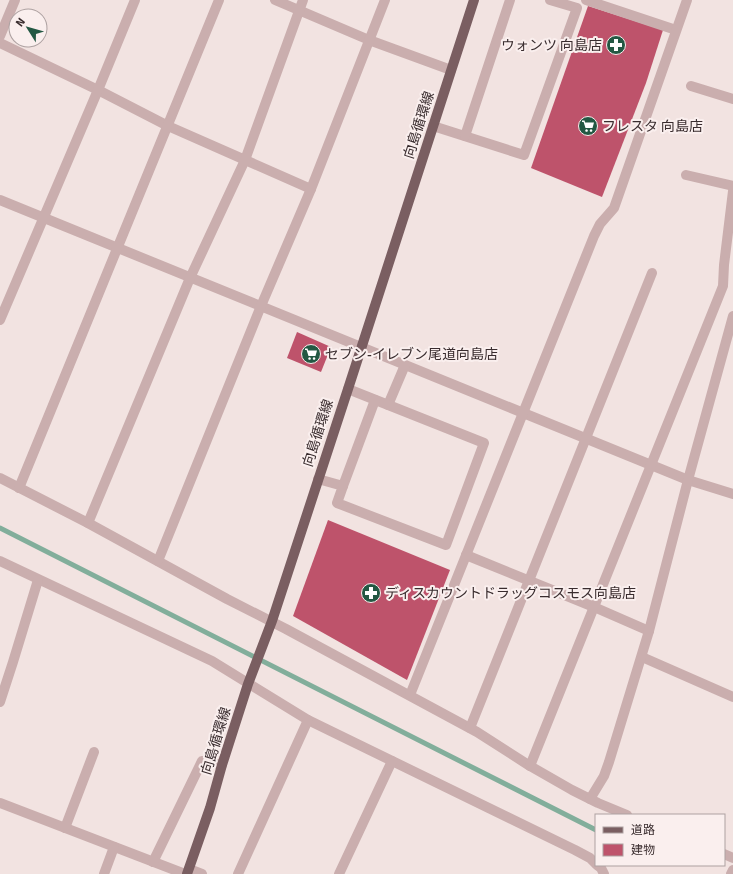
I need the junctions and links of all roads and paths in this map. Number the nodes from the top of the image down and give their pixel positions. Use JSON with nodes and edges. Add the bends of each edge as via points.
{"nodes":[{"id":1,"x":15,"y":0,"type":"edge"},
{"id":2,"x":135,"y":0,"type":"edge"},
{"id":3,"x":219,"y":0,"type":"edge"},
{"id":4,"x":275,"y":0,"type":"edge"},
{"id":5,"x":303,"y":0,"type":"edge"},
{"id":6,"x":385,"y":0,"type":"edge"},
{"id":7,"x":474,"y":0,"type":"edge"},
{"id":8,"x":510,"y":0,"type":"edge"},
{"id":9,"x":550,"y":0,"type":"edge"},
{"id":10,"x":586,"y":0,"type":"edge"},
{"id":11,"x":687,"y":0,"type":"edge"},
{"id":12,"x":578,"y":4,"type":"edge"},
{"id":13,"x":299,"y":10,"type":"junction"},
{"id":14,"x":676,"y":30,"type":"junction"},
{"id":15,"x":0,"y":36,"type":"edge"},
{"id":16,"x":369,"y":40,"type":"junction"},
{"id":17,"x":0,"y":43,"type":"edge"},
{"id":18,"x":451,"y":70,"type":"junction"},
{"id":19,"x":691,"y":86,"type":"dead end"},
{"id":20,"x":98,"y":90,"type":"junction"},
{"id":21,"x":733,"y":99,"type":"edge"},
{"id":22,"x":168,"y":126,"type":"junction"},
{"id":23,"x":433,"y":126,"type":"junction"},
{"id":24,"x":465,"y":136,"type":"junction"},
{"id":25,"x":245,"y":160,"type":"junction"},
{"id":26,"x":686,"y":175,"type":"dead end"},
{"id":27,"x":733,"y":186,"type":"edge"},
{"id":28,"x":311,"y":188,"type":"junction"},
{"id":29,"x":733,"y":191,"type":"edge"},
{"id":30,"x":0,"y":200,"type":"edge"},
{"id":31,"x":43,"y":218,"type":"junction"},
{"id":32,"x":117,"y":248,"type":"junction"},
{"id":33,"x":652,"y":273,"type":"dead end"},
{"id":34,"x":190,"y":278,"type":"junction"},
{"id":35,"x":261,"y":306,"type":"junction"},
{"id":36,"x":733,"y":316,"type":"edge"},
{"id":37,"x":0,"y":320,"type":"edge"},
{"id":38,"x":361,"y":347,"type":"junction"},
{"id":39,"x":405,"y":365,"type":"junction"},
{"id":40,"x":348,"y":389,"type":"junction"},
{"id":41,"x":375,"y":400,"type":"junction"},
{"id":42,"x":388,"y":405,"type":"junction"},
{"id":43,"x":523,"y":413,"type":"junction"},
{"id":44,"x":586,"y":438,"type":"junction"},
{"id":45,"x":652,"y":465,"type":"junction"},
{"id":46,"x":0,"y":478,"type":"edge"},
{"id":47,"x":318,"y":479,"type":"junction"},
{"id":48,"x":688,"y":480,"type":"junction"},
{"id":49,"x":343,"y":486,"type":"junction"},
{"id":50,"x":19,"y":488,"type":"junction"},
{"id":51,"x":733,"y":494,"type":"edge"},
{"id":52,"x":88,"y":523,"type":"junction"},
{"id":53,"x":466,"y":555,"type":"junction"},
{"id":54,"x":0,"y":561,"type":"edge"},
{"id":55,"x":158,"y":561,"type":"junction"},
{"id":56,"x":38,"y":580,"type":"junction"},
{"id":57,"x":529,"y":580,"type":"junction"},
{"id":58,"x":594,"y":607,"type":"junction"},
{"id":59,"x":272,"y":621,"type":"junction"},
{"id":60,"x":649,"y":631,"type":"junction"},
{"id":61,"x":642,"y":657,"type":"junction"},
{"id":62,"x":249,"y":681,"type":"junction"},
{"id":63,"x":410,"y":695,"type":"junction"},
{"id":64,"x":733,"y":697,"type":"edge"},
{"id":65,"x":0,"y":702,"type":"edge"},
{"id":66,"x":308,"y":720,"type":"junction"},
{"id":67,"x":470,"y":728,"type":"junction"},
{"id":68,"x":94,"y":752,"type":"dead end"},
{"id":69,"x":392,"y":761,"type":"junction"},
{"id":70,"x":222,"y":765,"type":"junction"},
{"id":71,"x":530,"y":766,"type":"junction"},
{"id":72,"x":590,"y":799,"type":"junction"},
{"id":73,"x":0,"y":803,"type":"edge"},
{"id":74,"x":625,"y":814,"type":"edge"},
{"id":75,"x":65,"y":828,"type":"junction"},
{"id":76,"x":114,"y":847,"type":"junction"},
{"id":77,"x":153,"y":862,"type":"junction"},
{"id":78,"x":595,"y":862,"type":"edge"},
{"id":79,"x":733,"y":870,"type":"edge"},
{"id":80,"x":187,"y":872,"type":"edge"},
{"id":81,"x":104,"y":874,"type":"edge"},
{"id":82,"x":202,"y":874,"type":"edge"},
{"id":83,"x":238,"y":874,"type":"edge"},
{"id":84,"x":339,"y":874,"type":"edge"},
{"id":85,"x":731,"y":874,"type":"edge"}],
"edges":[{"from":1,"to":15,"type":"street"},
{"from":2,"to":20,"type":"street"},
{"from":3,"to":22,"type":"street"},
{"from":4,"to":13,"type":"street"},
{"from":5,"to":13,"type":"street"},
{"from":6,"to":16,"type":"street"},
{"from":7,"to":18,"type":"main road","name":"向島循環線"},
{"from":8,"to":24,"type":"street"},
{"from":9,"to":12,"type":"street"},
{"from":10,"to":14,"type":"street"},
{"from":11,"to":14,"type":"street"},
{"from":12,"to":24,"type":"street","via":[[524,155]]},
{"from":13,"to":16,"type":"street"},
{"from":13,"to":25,"type":"street"},
{"from":14,"to":43,"type":"street","via":[[614,208],[600,224],[594,236]]},
{"from":16,"to":18,"type":"street"},
{"from":16,"to":28,"type":"street"},
{"from":17,"to":20,"type":"street"},
{"from":18,"to":23,"type":"main road","name":"向島循環線"},
{"from":19,"to":21,"type":"street"},
{"from":20,"to":22,"type":"street"},
{"from":20,"to":31,"type":"street"},
{"from":22,"to":25,"type":"street"},
{"from":22,"to":32,"type":"street"},
{"from":23,"to":24,"type":"street"},
{"from":23,"to":38,"type":"main road","name":"向島循環線"},
{"from":25,"to":28,"type":"street"},
{"from":25,"to":34,"type":"street"},
{"from":26,"to":27,"type":"street"},
{"from":28,"to":35,"type":"street"},
{"from":29,"to":45,"type":"street","via":[[723,286]]},
{"from":30,"to":31,"type":"street"},
{"from":31,"to":32,"type":"street"},
{"from":31,"to":37,"type":"street"},
{"from":32,"to":34,"type":"street"},
{"from":32,"to":50,"type":"street"},
{"from":33,"to":44,"type":"street"},
{"from":34,"to":35,"type":"street"},
{"from":34,"to":52,"type":"street"},
{"from":35,"to":38,"type":"street"},
{"from":35,"to":55,"type":"street"},
{"from":36,"to":48,"type":"street"},
{"from":38,"to":39,"type":"street"},
{"from":38,"to":40,"type":"main road","name":"向島循環線"},
{"from":39,"to":42,"type":"street"},
{"from":39,"to":43,"type":"street"},
{"from":40,"to":41,"type":"street"},
{"from":40,"to":47,"type":"main road","name":"向島循環線"},
{"from":41,"to":42,"type":"street"},
{"from":41,"to":49,"type":"street"},
{"from":42,"to":49,"type":"street","via":[[484,443],[446,545],[337,503]]},
{"from":43,"to":44,"type":"street"},
{"from":43,"to":53,"type":"street"},
{"from":44,"to":45,"type":"street"},
{"from":44,"to":57,"type":"street"},
{"from":45,"to":48,"type":"street"},
{"from":45,"to":58,"type":"street"},
{"from":46,"to":50,"type":"street"},
{"from":47,"to":49,"type":"street"},
{"from":47,"to":59,"type":"main road","name":"向島循環線"},
{"from":48,"to":51,"type":"street"},
{"from":48,"to":60,"type":"street"},
{"from":50,"to":52,"type":"street"},
{"from":52,"to":55,"type":"street"},
{"from":53,"to":57,"type":"street"},
{"from":53,"to":63,"type":"street"},
{"from":54,"to":56,"type":"street"},
{"from":55,"to":59,"type":"street"},
{"from":56,"to":62,"type":"street","via":[[212,661]]},
{"from":56,"to":65,"type":"street"},
{"from":57,"to":58,"type":"street"},
{"from":57,"to":67,"type":"street"},
{"from":58,"to":60,"type":"street"},
{"from":58,"to":71,"type":"street"},
{"from":59,"to":62,"type":"main road","name":"向島循環線"},
{"from":59,"to":63,"type":"street"},
{"from":60,"to":61,"type":"street"},
{"from":61,"to":64,"type":"street"},
{"from":61,"to":72,"type":"street","via":[[610,762]]},
{"from":62,"to":66,"type":"street"},
{"from":62,"to":70,"type":"main road","name":"向島循環線"},
{"from":63,"to":67,"type":"street"},
{"from":66,"to":69,"type":"street"},
{"from":66,"to":83,"type":"street"},
{"from":67,"to":71,"type":"street"},
{"from":68,"to":75,"type":"street"},
{"from":69,"to":78,"type":"street","via":[[575,850]]},
{"from":69,"to":84,"type":"street"},
{"from":70,"to":77,"type":"street","via":[[202,761]]},
{"from":70,"to":80,"type":"main road","name":"向島循環線"},
{"from":71,"to":72,"type":"street"},
{"from":72,"to":74,"type":"street"},
{"from":73,"to":75,"type":"street"},
{"from":75,"to":76,"type":"street"},
{"from":76,"to":77,"type":"street"},
{"from":76,"to":81,"type":"street"},
{"from":77,"to":80,"type":"street"},
{"from":79,"to":85,"type":"street"},
{"from":80,"to":82,"type":"street"}]}
